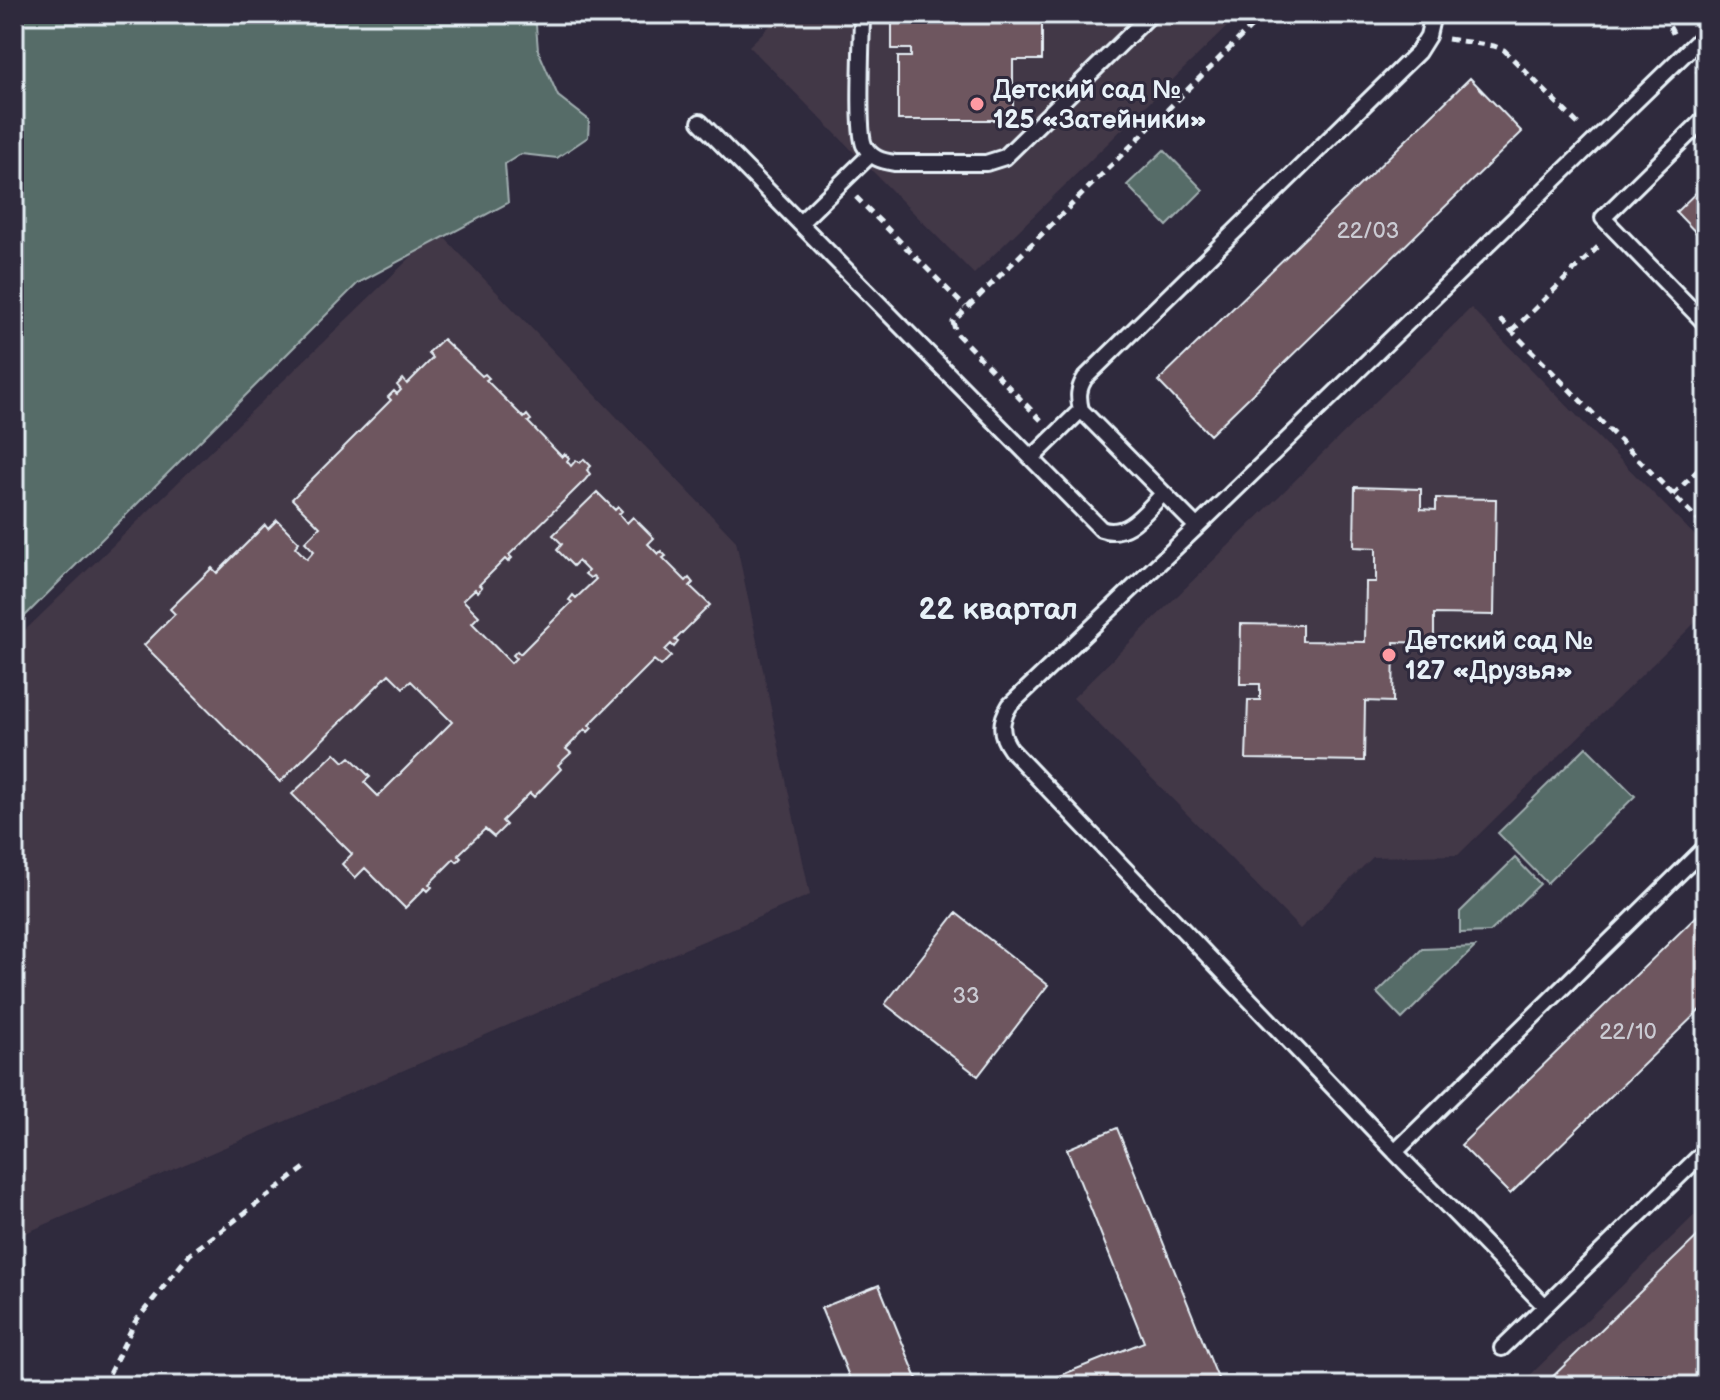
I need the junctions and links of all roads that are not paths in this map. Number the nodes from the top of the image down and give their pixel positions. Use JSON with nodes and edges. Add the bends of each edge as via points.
{"nodes":[{"id":1,"x":862,"y":14,"type":"edge"},
{"id":2,"x":1151,"y":14,"type":"edge"},
{"id":3,"x":1433,"y":14,"type":"edge"},
{"id":4,"x":1706,"y":33,"type":"edge"},
{"id":5,"x":1706,"y":117,"type":"edge"},
{"id":6,"x":700,"y":122,"type":"dead end"},
{"id":7,"x":871,"y":154,"type":"junction"},
{"id":8,"x":800,"y":223,"type":"junction"},
{"id":9,"x":1706,"y":324,"type":"edge"},
{"id":10,"x":1081,"y":410,"type":"junction"},
{"id":11,"x":1032,"y":458,"type":"junction"},
{"id":12,"x":1163,"y":494,"type":"junction"},
{"id":13,"x":1197,"y":527,"type":"junction"},
{"id":14,"x":1706,"y":847,"type":"edge"},
{"id":15,"x":1706,"y":1150,"type":"edge"},
{"id":16,"x":1395,"y":1152,"type":"junction"},
{"id":17,"x":1545,"y":1306,"type":"junction"},
{"id":18,"x":1502,"y":1348,"type":"dead end"}],
"edges":[{"from":1,"to":7,"type":"lane","via":[[862,135]]},
{"from":2,"to":7,"type":"lane","via":[[1000,160],[895,163]]},
{"from":3,"to":10,"type":"lane","via":[[1428,36],[1412,57],[1085,378],[1079,393]]},
{"from":4,"to":13,"type":"lane"},
{"from":5,"to":9,"type":"lane","via":[[1603,218]]},
{"from":6,"to":8,"type":"lane"},
{"from":7,"to":8,"type":"lane"},
{"from":8,"to":11,"type":"lane"},
{"from":10,"to":11,"type":"lane"},
{"from":10,"to":12,"type":"lane"},
{"from":11,"to":12,"type":"lane","via":[[1109,532],[1124,530]]},
{"from":12,"to":13,"type":"lane"},
{"from":13,"to":16,"type":"lane","via":[[1010,705],[1002,733],[1011,750]]},
{"from":14,"to":16,"type":"lane"},
{"from":15,"to":17,"type":"lane"},
{"from":16,"to":17,"type":"lane"},
{"from":17,"to":18,"type":"lane"}]}
